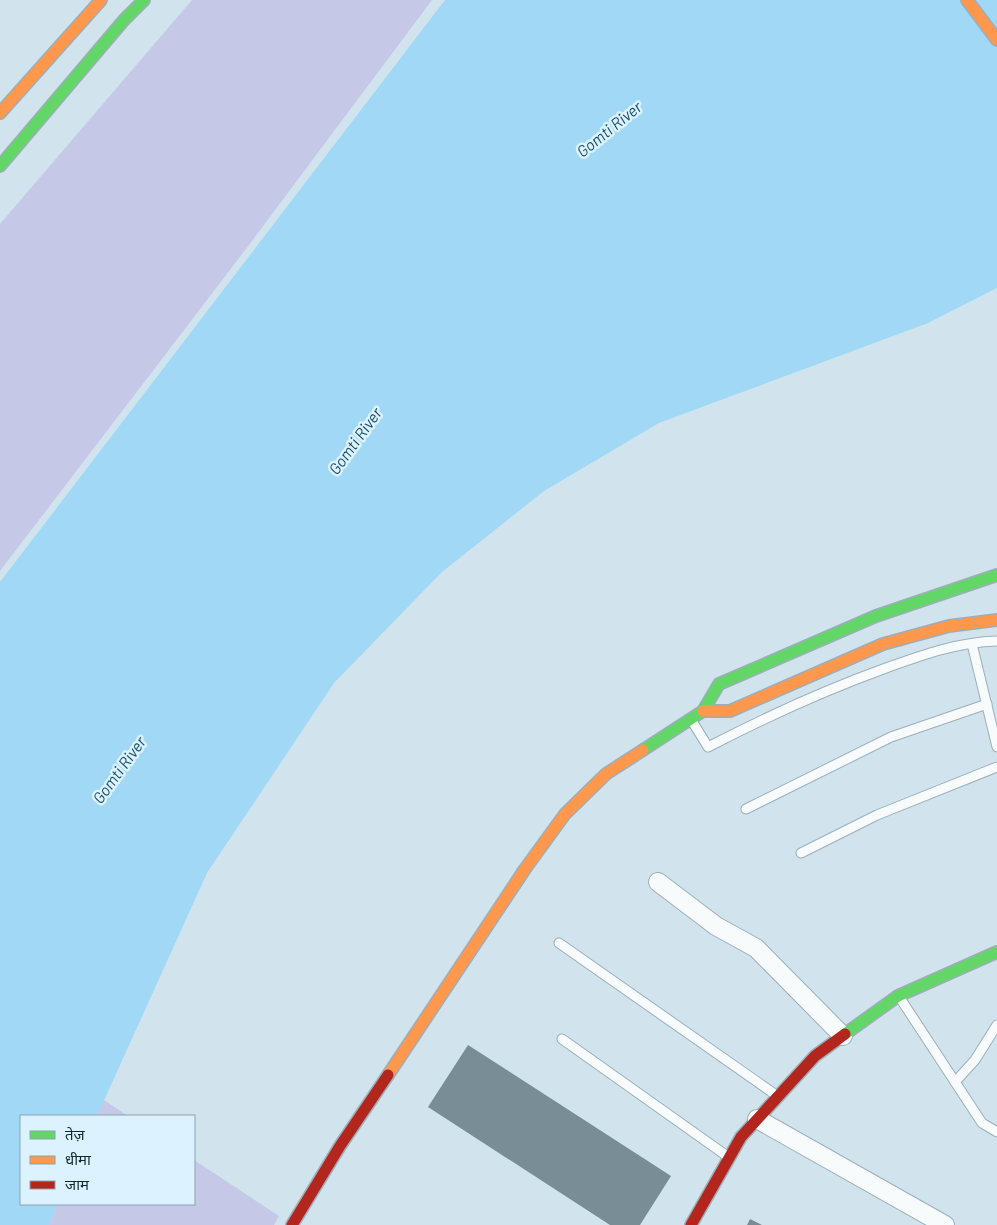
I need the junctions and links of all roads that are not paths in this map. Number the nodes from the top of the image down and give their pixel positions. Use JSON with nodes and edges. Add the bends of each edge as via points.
{"nodes":[{"id":1,"x":101,"y":0,"type":"edge"},
{"id":2,"x":144,"y":0,"type":"edge"},
{"id":3,"x":967,"y":0,"type":"edge"},
{"id":4,"x":997,"y":40,"type":"edge"},
{"id":5,"x":0,"y":113,"type":"edge"},
{"id":6,"x":0,"y":166,"type":"edge"},
{"id":7,"x":997,"y":575,"type":"edge"},
{"id":8,"x":997,"y":620,"type":"edge"},
{"id":9,"x":997,"y":640,"type":"edge"},
{"id":10,"x":972,"y":644,"type":"junction"},
{"id":11,"x":987,"y":704,"type":"junction"},
{"id":12,"x":703,"y":711,"type":"junction"},
{"id":13,"x":993,"y":715,"type":"edge"},
{"id":14,"x":690,"y":718,"type":"junction"},
{"id":15,"x":997,"y":747,"type":"edge"},
{"id":16,"x":997,"y":767,"type":"edge"},
{"id":17,"x":746,"y":809,"type":"dead end"},
{"id":18,"x":801,"y":853,"type":"dead end"},
{"id":19,"x":658,"y":882,"type":"dead end"},
{"id":20,"x":559,"y":943,"type":"dead end"},
{"id":21,"x":997,"y":952,"type":"edge"},
{"id":22,"x":898,"y":996,"type":"junction"},
{"id":23,"x":997,"y":1026,"type":"edge"},
{"id":24,"x":843,"y":1036,"type":"junction"},
{"id":25,"x":562,"y":1039,"type":"dead end"},
{"id":26,"x":955,"y":1082,"type":"junction"},
{"id":27,"x":778,"y":1097,"type":"junction"},
{"id":28,"x":757,"y":1119,"type":"junction"},
{"id":29,"x":997,"y":1132,"type":"edge"},
{"id":30,"x":729,"y":1158,"type":"junction"},
{"id":31,"x":292,"y":1225,"type":"edge"},
{"id":32,"x":691,"y":1225,"type":"edge"},
{"id":33,"x":945,"y":1225,"type":"edge"}],
"edges":[{"from":1,"to":5,"type":"main road"},
{"from":2,"to":6,"type":"main road"},
{"from":3,"to":4,"type":"main road"},
{"from":7,"to":12,"type":"main road","via":[[876,616],[719,684]]},
{"from":8,"to":12,"type":"main road","via":[[949,626],[883,644],[730,711]]},
{"from":9,"to":10,"type":"lane"},
{"from":10,"to":11,"type":"lane"},
{"from":10,"to":14,"type":"lane","via":[[938,650],[833,688],[708,747]]},
{"from":11,"to":13,"type":"lane"},
{"from":11,"to":17,"type":"lane","via":[[891,737]]},
{"from":12,"to":14,"type":"main road"},
{"from":13,"to":15,"type":"lane"},
{"from":14,"to":31,"type":"main road","via":[[606,774],[565,814],[340,1146]]},
{"from":16,"to":18,"type":"lane","via":[[877,815]]},
{"from":19,"to":24,"type":"street","via":[[716,926],[756,948]]},
{"from":20,"to":27,"type":"lane"},
{"from":21,"to":22,"type":"main road"},
{"from":22,"to":24,"type":"main road"},
{"from":22,"to":26,"type":"lane"},
{"from":23,"to":26,"type":"lane","via":[[975,1060]]},
{"from":24,"to":27,"type":"main road","via":[[814,1056]]},
{"from":25,"to":30,"type":"lane"},
{"from":26,"to":29,"type":"lane","via":[[982,1123]]},
{"from":27,"to":28,"type":"main road"},
{"from":28,"to":30,"type":"main road","via":[[741,1136]]},
{"from":28,"to":33,"type":"street"},
{"from":30,"to":32,"type":"main road"}]}
